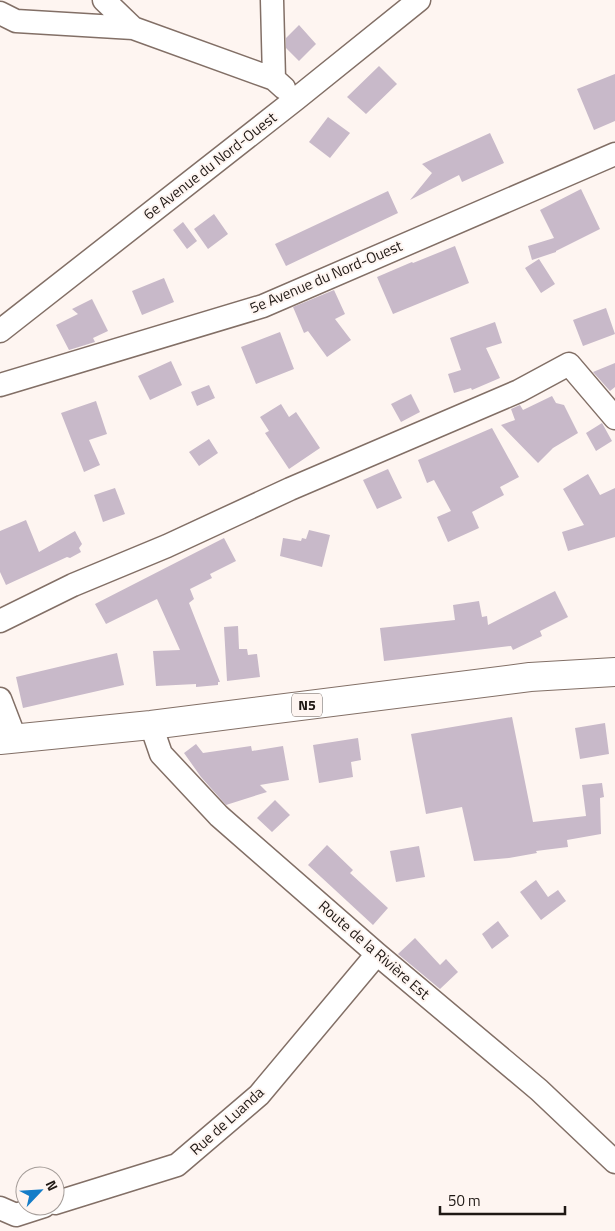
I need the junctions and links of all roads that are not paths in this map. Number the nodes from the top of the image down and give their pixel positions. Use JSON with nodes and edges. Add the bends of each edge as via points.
{"nodes":[{"id":1,"x":104,"y":0,"type":"edge"},
{"id":2,"x":272,"y":0,"type":"edge"},
{"id":3,"x":419,"y":0,"type":"edge"},
{"id":4,"x":0,"y":14,"type":"edge"},
{"id":5,"x":133,"y":28,"type":"junction"},
{"id":6,"x":274,"y":79,"type":"junction"},
{"id":7,"x":296,"y":99,"type":"junction"},
{"id":8,"x":615,"y":154,"type":"edge"},
{"id":9,"x":0,"y":330,"type":"edge"},
{"id":10,"x":0,"y":384,"type":"edge"},
{"id":11,"x":615,"y":418,"type":"edge"},
{"id":12,"x":0,"y":621,"type":"edge"},
{"id":13,"x":615,"y":672,"type":"edge"},
{"id":14,"x":0,"y":699,"type":"edge"},
{"id":15,"x":151,"y":725,"type":"junction"},
{"id":16,"x":8,"y":739,"type":"edge"},
{"id":17,"x":377,"y":954,"type":"junction"},
{"id":18,"x":615,"y":1162,"type":"edge"},
{"id":19,"x":65,"y":1200,"type":"edge"}],
"edges":[{"from":1,"to":5,"type":"street"},
{"from":2,"to":6,"type":"street"},
{"from":3,"to":7,"type":"street","name":"6e Avenue du Nord-Ouest"},
{"from":4,"to":5,"type":"street","via":[[16,21]]},
{"from":5,"to":6,"type":"street"},
{"from":6,"to":7,"type":"street"},
{"from":7,"to":9,"type":"street","name":"6e Avenue du Nord-Ouest"},
{"from":8,"to":10,"type":"street","name":"5e Avenue du Nord-Ouest","via":[[264,306]]},
{"from":11,"to":12,"type":"street","via":[[569,364],[519,391],[73,585]]},
{"from":13,"to":15,"type":"highway","number":"N5","via":[[530,677]]},
{"from":14,"to":16,"type":"street"},
{"from":15,"to":16,"type":"highway","number":"N5"},
{"from":15,"to":17,"type":"street","name":"Route de la Rivière Est","via":[[161,754],[219,816]]},
{"from":17,"to":18,"type":"street","name":"Route de la Rivière Est","via":[[539,1090]]},
{"from":17,"to":19,"type":"street","name":"Rue de Luanda","via":[[259,1095],[177,1165]]}]}
